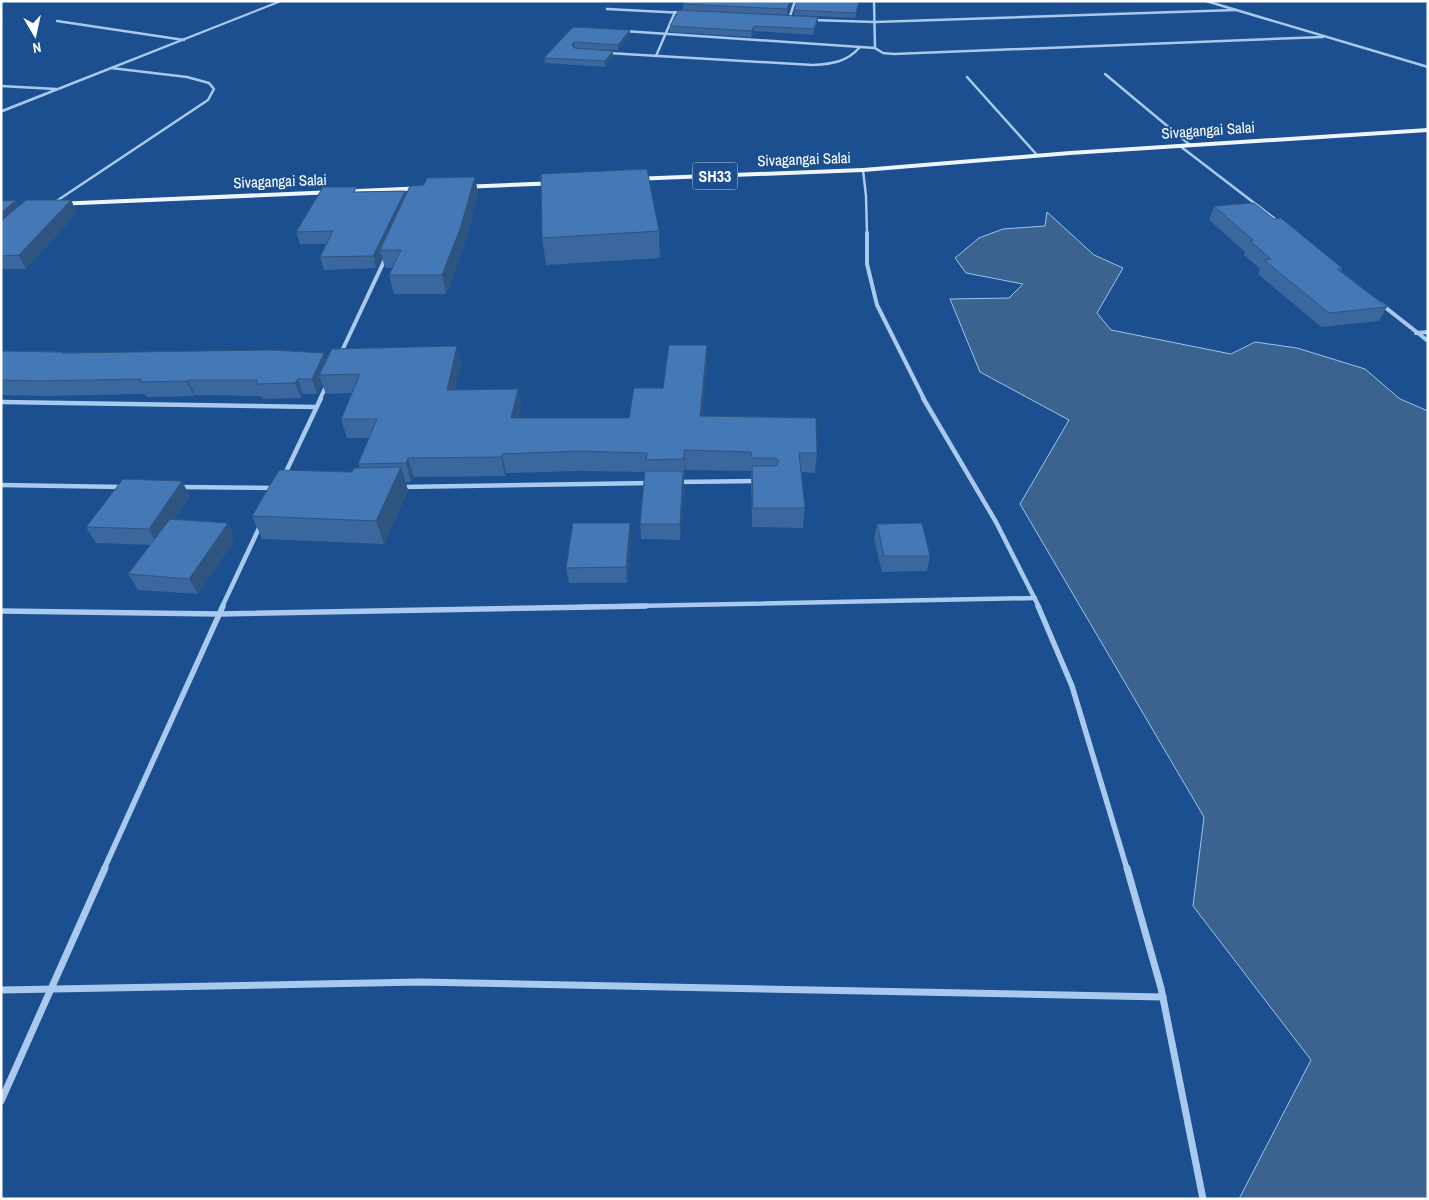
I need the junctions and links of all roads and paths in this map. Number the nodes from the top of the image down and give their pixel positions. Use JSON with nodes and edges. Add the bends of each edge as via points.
{"nodes":[{"id":1,"x":282,"y":1,"type":"edge"},
{"id":2,"x":799,"y":1,"type":"edge"},
{"id":3,"x":874,"y":1,"type":"edge"},
{"id":4,"x":1206,"y":1,"type":"edge"},
{"id":5,"x":607,"y":9,"type":"dead end"},
{"id":6,"x":1236,"y":10,"type":"junction"},
{"id":7,"x":675,"y":12,"type":"junction"},
{"id":8,"x":685,"y":13,"type":"edge"},
{"id":9,"x":789,"y":19,"type":"edge"},
{"id":10,"x":808,"y":20,"type":"edge"},
{"id":11,"x":58,"y":21,"type":"dead end"},
{"id":12,"x":874,"y":22,"type":"junction"},
{"id":13,"x":620,"y":31,"type":"edge"},
{"id":14,"x":666,"y":33,"type":"junction"},
{"id":15,"x":1323,"y":37,"type":"junction"},
{"id":16,"x":184,"y":40,"type":"junction"},
{"id":17,"x":860,"y":46,"type":"junction"},
{"id":18,"x":875,"y":48,"type":"junction"},
{"id":19,"x":602,"y":53,"type":"edge"},
{"id":20,"x":656,"y":56,"type":"junction"},
{"id":21,"x":1428,"y":67,"type":"edge"},
{"id":22,"x":111,"y":68,"type":"junction"},
{"id":23,"x":1105,"y":74,"type":"dead end"},
{"id":24,"x":967,"y":77,"type":"dead end"},
{"id":25,"x":1,"y":86,"type":"edge"},
{"id":26,"x":56,"y":89,"type":"junction"},
{"id":27,"x":1,"y":112,"type":"edge"},
{"id":28,"x":1428,"y":130,"type":"edge"},
{"id":29,"x":1190,"y":145,"type":"junction"},
{"id":30,"x":1180,"y":146,"type":"junction"},
{"id":31,"x":1037,"y":156,"type":"junction"},
{"id":32,"x":863,"y":170,"type":"junction"},
{"id":33,"x":625,"y":180,"type":"edge"},
{"id":34,"x":566,"y":182,"type":"edge"},
{"id":35,"x":457,"y":187,"type":"edge"},
{"id":36,"x":418,"y":188,"type":"junction"},
{"id":37,"x":437,"y":188,"type":"edge"},
{"id":38,"x":414,"y":197,"type":"edge"},
{"id":39,"x":48,"y":204,"type":"joint"},
{"id":40,"x":1286,"y":228,"type":"edge"},
{"id":41,"x":389,"y":250,"type":"edge"},
{"id":42,"x":1378,"y":302,"type":"edge"},
{"id":43,"x":1416,"y":332,"type":"junction"},
{"id":44,"x":1428,"y":332,"type":"edge"},
{"id":45,"x":1428,"y":341,"type":"edge"},
{"id":46,"x":336,"y":363,"type":"edge"},
{"id":47,"x":328,"y":381,"type":"edge"},
{"id":48,"x":1,"y":402,"type":"edge"},
{"id":49,"x":316,"y":407,"type":"junction"},
{"id":50,"x":282,"y":479,"type":"edge"},
{"id":51,"x":764,"y":481,"type":"edge"},
{"id":52,"x":655,"y":482,"type":"edge"},
{"id":53,"x":674,"y":482,"type":"edge"},
{"id":54,"x":1,"y":485,"type":"edge"},
{"id":55,"x":130,"y":487,"type":"edge"},
{"id":56,"x":170,"y":487,"type":"edge"},
{"id":57,"x":397,"y":487,"type":"edge"},
{"id":58,"x":274,"y":497,"type":"edge"},
{"id":59,"x":266,"y":515,"type":"edge"},
{"id":60,"x":1035,"y":598,"type":"junction"},
{"id":61,"x":1,"y":610,"type":"edge"},
{"id":62,"x":219,"y":614,"type":"junction"},
{"id":63,"x":1,"y":990,"type":"edge"},
{"id":64,"x":51,"y":990,"type":"junction"},
{"id":65,"x":1163,"y":997,"type":"junction"},
{"id":66,"x":1,"y":1101,"type":"edge"},
{"id":67,"x":1203,"y":1199,"type":"edge"}],
"edges":[{"from":1,"to":16,"type":"street"},
{"from":2,"to":9,"type":"street","via":[[794,4]]},
{"from":3,"to":12,"type":"street"},
{"from":4,"to":6,"type":"street"},
{"from":5,"to":7,"type":"street"},
{"from":6,"to":12,"type":"street"},
{"from":6,"to":15,"type":"street"},
{"from":7,"to":8,"type":"street"},
{"from":7,"to":14,"type":"street"},
{"from":10,"to":12,"type":"street"},
{"from":11,"to":16,"type":"street"},
{"from":12,"to":18,"type":"street"},
{"from":13,"to":14,"type":"street"},
{"from":14,"to":17,"type":"street"},
{"from":14,"to":20,"type":"street"},
{"from":15,"to":18,"type":"street","via":[[894,54]]},
{"from":15,"to":21,"type":"street"},
{"from":16,"to":22,"type":"street"},
{"from":17,"to":18,"type":"street"},
{"from":17,"to":20,"type":"street","via":[[843,61],[812,65]]},
{"from":19,"to":20,"type":"street"},
{"from":22,"to":26,"type":"street"},
{"from":22,"to":39,"type":"street","via":[[187,77],[209,83],[214,89],[208,100]]},
{"from":23,"to":29,"type":"street"},
{"from":24,"to":31,"type":"street"},
{"from":25,"to":26,"type":"street"},
{"from":26,"to":27,"type":"street"},
{"from":28,"to":29,"type":"main road","name":"Sivagangai Salai","number":"SH33"},
{"from":29,"to":30,"type":"main road","name":"Sivagangai Salai","number":"SH33"},
{"from":30,"to":31,"type":"main road","name":"Sivagangai Salai","number":"SH33"},
{"from":30,"to":40,"type":"street"},
{"from":31,"to":32,"type":"main road","name":"Sivagangai Salai","number":"SH33"},
{"from":32,"to":33,"type":"main road","name":"Sivagangai Salai","number":"SH33"},
{"from":32,"to":60,"type":"street","via":[[867,264],[877,305],[929,409],[996,522]]},
{"from":34,"to":35,"type":"main road"},
{"from":36,"to":37,"type":"main road","name":"Sivagangai Salai"},
{"from":36,"to":38,"type":"street"},
{"from":36,"to":39,"type":"main road","name":"Sivagangai Salai"},
{"from":41,"to":46,"type":"street"},
{"from":42,"to":43,"type":"street"},
{"from":43,"to":44,"type":"street"},
{"from":43,"to":45,"type":"street"},
{"from":47,"to":49,"type":"street"},
{"from":48,"to":49,"type":"street"},
{"from":49,"to":50,"type":"street"},
{"from":51,"to":53,"type":"street"},
{"from":52,"to":57,"type":"street"},
{"from":54,"to":55,"type":"street"},
{"from":56,"to":58,"type":"street","via":[[278,488]]},
{"from":59,"to":62,"type":"street"},
{"from":60,"to":62,"type":"street"},
{"from":60,"to":65,"type":"street","via":[[1072,686]]},
{"from":61,"to":62,"type":"street"},
{"from":62,"to":64,"type":"street"},
{"from":63,"to":64,"type":"street"},
{"from":64,"to":65,"type":"street","via":[[420,982]]},
{"from":64,"to":66,"type":"street"},
{"from":65,"to":67,"type":"street"}]}
